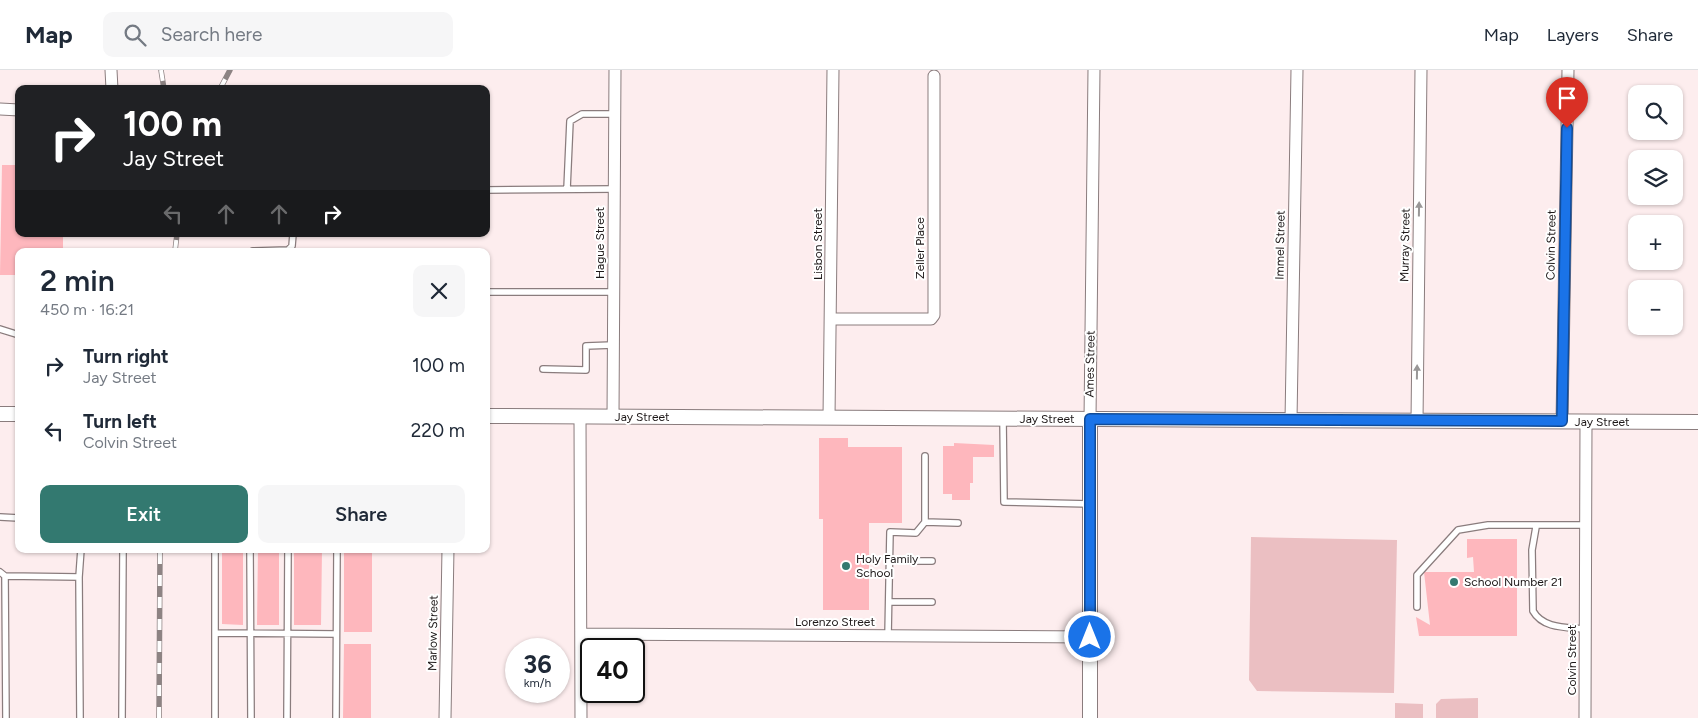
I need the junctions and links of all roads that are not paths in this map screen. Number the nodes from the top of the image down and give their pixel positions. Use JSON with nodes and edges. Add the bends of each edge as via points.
{"nodes":[{"id":1,"x":111,"y":70,"type":"edge"},
{"id":2,"x":615,"y":70,"type":"edge"},
{"id":3,"x":833,"y":70,"type":"edge"},
{"id":4,"x":1094,"y":70,"type":"edge"},
{"id":5,"x":1297,"y":70,"type":"edge"},
{"id":6,"x":1421,"y":70,"type":"edge"},
{"id":7,"x":1568,"y":70,"type":"edge"},
{"id":8,"x":934,"y":76,"type":"dead end"},
{"id":9,"x":112,"y":85,"type":"edge"},
{"id":10,"x":0,"y":110,"type":"edge"},
{"id":11,"x":15,"y":110,"type":"edge"},
{"id":12,"x":615,"y":114,"type":"junction"},
{"id":13,"x":566,"y":189,"type":"junction"},
{"id":14,"x":614,"y":189,"type":"junction"},
{"id":15,"x":490,"y":190,"type":"edge"},
{"id":16,"x":490,"y":292,"type":"edge"},
{"id":17,"x":614,"y":292,"type":"junction"},
{"id":18,"x":831,"y":319,"type":"junction"},
{"id":19,"x":0,"y":328,"type":"edge"},
{"id":20,"x":15,"y":334,"type":"edge"},
{"id":21,"x":613,"y":345,"type":"junction"},
{"id":22,"x":543,"y":369,"type":"dead end"},
{"id":23,"x":0,"y":414,"type":"edge"},
{"id":24,"x":15,"y":414,"type":"edge"},
{"id":25,"x":490,"y":416,"type":"edge"},
{"id":26,"x":580,"y":417,"type":"junction"},
{"id":27,"x":613,"y":417,"type":"junction"},
{"id":28,"x":829,"y":418,"type":"junction"},
{"id":29,"x":1003,"y":419,"type":"junction"},
{"id":30,"x":1090,"y":419,"type":"junction"},
{"id":31,"x":1291,"y":420,"type":"junction"},
{"id":32,"x":1417,"y":421,"type":"junction"},
{"id":33,"x":1562,"y":421,"type":"junction"},
{"id":34,"x":1586,"y":422,"type":"junction"},
{"id":35,"x":1698,"y":422,"type":"edge"},
{"id":36,"x":925,"y":456,"type":"dead end"},
{"id":37,"x":1090,"y":504,"type":"junction"},
{"id":38,"x":0,"y":517,"type":"edge"},
{"id":39,"x":15,"y":518,"type":"edge"},
{"id":40,"x":924,"y":522,"type":"junction"},
{"id":41,"x":958,"y":523,"type":"dead end"},
{"id":42,"x":1586,"y":525,"type":"junction"},
{"id":43,"x":1536,"y":526,"type":"junction"},
{"id":44,"x":81,"y":553,"type":"edge"},
{"id":45,"x":123,"y":553,"type":"edge"},
{"id":46,"x":215,"y":553,"type":"edge"},
{"id":47,"x":250,"y":553,"type":"edge"},
{"id":48,"x":288,"y":553,"type":"edge"},
{"id":49,"x":337,"y":553,"type":"edge"},
{"id":50,"x":448,"y":553,"type":"edge"},
{"id":51,"x":890,"y":560,"type":"junction"},
{"id":52,"x":932,"y":561,"type":"dead end"},
{"id":53,"x":2,"y":574,"type":"edge"},
{"id":54,"x":79,"y":577,"type":"junction"},
{"id":55,"x":889,"y":602,"type":"junction"},
{"id":56,"x":932,"y":602,"type":"dead end"},
{"id":57,"x":1417,"y":607,"type":"dead end"},
{"id":58,"x":1585,"y":629,"type":"junction"},
{"id":59,"x":215,"y":633,"type":"junction"},
{"id":60,"x":250,"y":634,"type":"junction"},
{"id":61,"x":288,"y":634,"type":"junction"},
{"id":62,"x":336,"y":634,"type":"junction"},
{"id":63,"x":581,"y":634,"type":"junction"},
{"id":64,"x":888,"y":636,"type":"junction"},
{"id":65,"x":1090,"y":637,"type":"junction"},
{"id":66,"x":6,"y":718,"type":"edge"},
{"id":67,"x":80,"y":718,"type":"edge"},
{"id":68,"x":122,"y":718,"type":"edge"},
{"id":69,"x":215,"y":718,"type":"edge"},
{"id":70,"x":251,"y":718,"type":"edge"},
{"id":71,"x":287,"y":718,"type":"edge"},
{"id":72,"x":336,"y":718,"type":"edge"},
{"id":73,"x":445,"y":718,"type":"edge"},
{"id":74,"x":581,"y":718,"type":"edge"},
{"id":75,"x":1090,"y":718,"type":"edge"},
{"id":76,"x":1585,"y":718,"type":"edge"}],
"edges":[{"from":1,"to":9,"type":"street"},
{"from":2,"to":12,"type":"street","name":"Hague Street"},
{"from":3,"to":18,"type":"street","name":"Lisbon Street"},
{"from":4,"to":30,"type":"street","name":"Ames Street"},
{"from":5,"to":31,"type":"street","name":"Immel Street"},
{"from":32,"to":6,"type":"street","name":"Murray Street","one_way":true},
{"from":7,"to":33,"type":"street","name":"Colvin Street"},
{"from":8,"to":18,"type":"street","name":"Zeller Place","via":[[934,315],[931,319]]},
{"from":10,"to":11,"type":"street"},
{"from":12,"to":13,"type":"lane","via":[[582,114],[570,121]]},
{"from":12,"to":14,"type":"street","name":"Hague Street"},
{"from":13,"to":14,"type":"lane"},
{"from":13,"to":15,"type":"lane"},
{"from":14,"to":17,"type":"street","name":"Hague Street"},
{"from":16,"to":17,"type":"lane"},
{"from":17,"to":21,"type":"street","name":"Hague Street"},
{"from":18,"to":28,"type":"street","name":"Lisbon Street"},
{"from":19,"to":20,"type":"lane"},
{"from":21,"to":22,"type":"lane","via":[[586,346],[586,370]]},
{"from":21,"to":27,"type":"street","name":"Hague Street"},
{"from":23,"to":24,"type":"street"},
{"from":25,"to":26,"type":"street","name":"Jay Street"},
{"from":26,"to":27,"type":"street","name":"Jay Street"},
{"from":26,"to":63,"type":"street"},
{"from":27,"to":28,"type":"street","name":"Jay Street"},
{"from":28,"to":29,"type":"street","name":"Jay Street"},
{"from":29,"to":30,"type":"street","name":"Jay Street"},
{"from":29,"to":37,"type":"lane","via":[[1004,502]]},
{"from":30,"to":31,"type":"street","name":"Jay Street"},
{"from":30,"to":37,"type":"street","name":"Ames Street"},
{"from":31,"to":32,"type":"street","name":"Jay Street"},
{"from":32,"to":33,"type":"street","name":"Jay Street"},
{"from":33,"to":34,"type":"street","name":"Jay Street"},
{"from":34,"to":35,"type":"street","name":"Jay Street"},
{"from":34,"to":42,"type":"street","name":"Colvin Street"},
{"from":36,"to":40,"type":"lane"},
{"from":37,"to":65,"type":"street","name":"Ames Street"},
{"from":38,"to":39,"type":"lane"},
{"from":40,"to":41,"type":"lane"},
{"from":40,"to":51,"type":"lane","via":[[916,533],[890,532]]},
{"from":42,"to":43,"type":"lane"},
{"from":42,"to":58,"type":"street","name":"Colvin Street"},
{"from":43,"to":57,"type":"lane","via":[[1488,525],[1458,530],[1417,575]]},
{"from":43,"to":58,"type":"lane","via":[[1532,550],[1533,611],[1536,617],[1554,626]]},
{"from":44,"to":54,"type":"lane"},
{"from":45,"to":68,"type":"lane"},
{"from":46,"to":59,"type":"lane"},
{"from":47,"to":60,"type":"lane"},
{"from":48,"to":61,"type":"lane"},
{"from":49,"to":62,"type":"lane"},
{"from":50,"to":73,"type":"street","name":"Marlow Street"},
{"from":51,"to":52,"type":"lane"},
{"from":51,"to":55,"type":"lane"},
{"from":53,"to":54,"type":"lane"},
{"from":53,"to":66,"type":"lane"},
{"from":54,"to":67,"type":"lane"},
{"from":55,"to":56,"type":"lane"},
{"from":55,"to":64,"type":"lane"},
{"from":58,"to":76,"type":"street","name":"Colvin Street"},
{"from":59,"to":60,"type":"lane"},
{"from":59,"to":69,"type":"lane"},
{"from":60,"to":61,"type":"lane"},
{"from":60,"to":70,"type":"lane"},
{"from":61,"to":62,"type":"lane"},
{"from":61,"to":71,"type":"lane"},
{"from":62,"to":72,"type":"lane"},
{"from":63,"to":64,"type":"street","name":"Lorenzo Street"},
{"from":63,"to":74,"type":"street"},
{"from":64,"to":65,"type":"street","name":"Lorenzo Street"},
{"from":65,"to":75,"type":"street","name":"Ames Street"}]}
